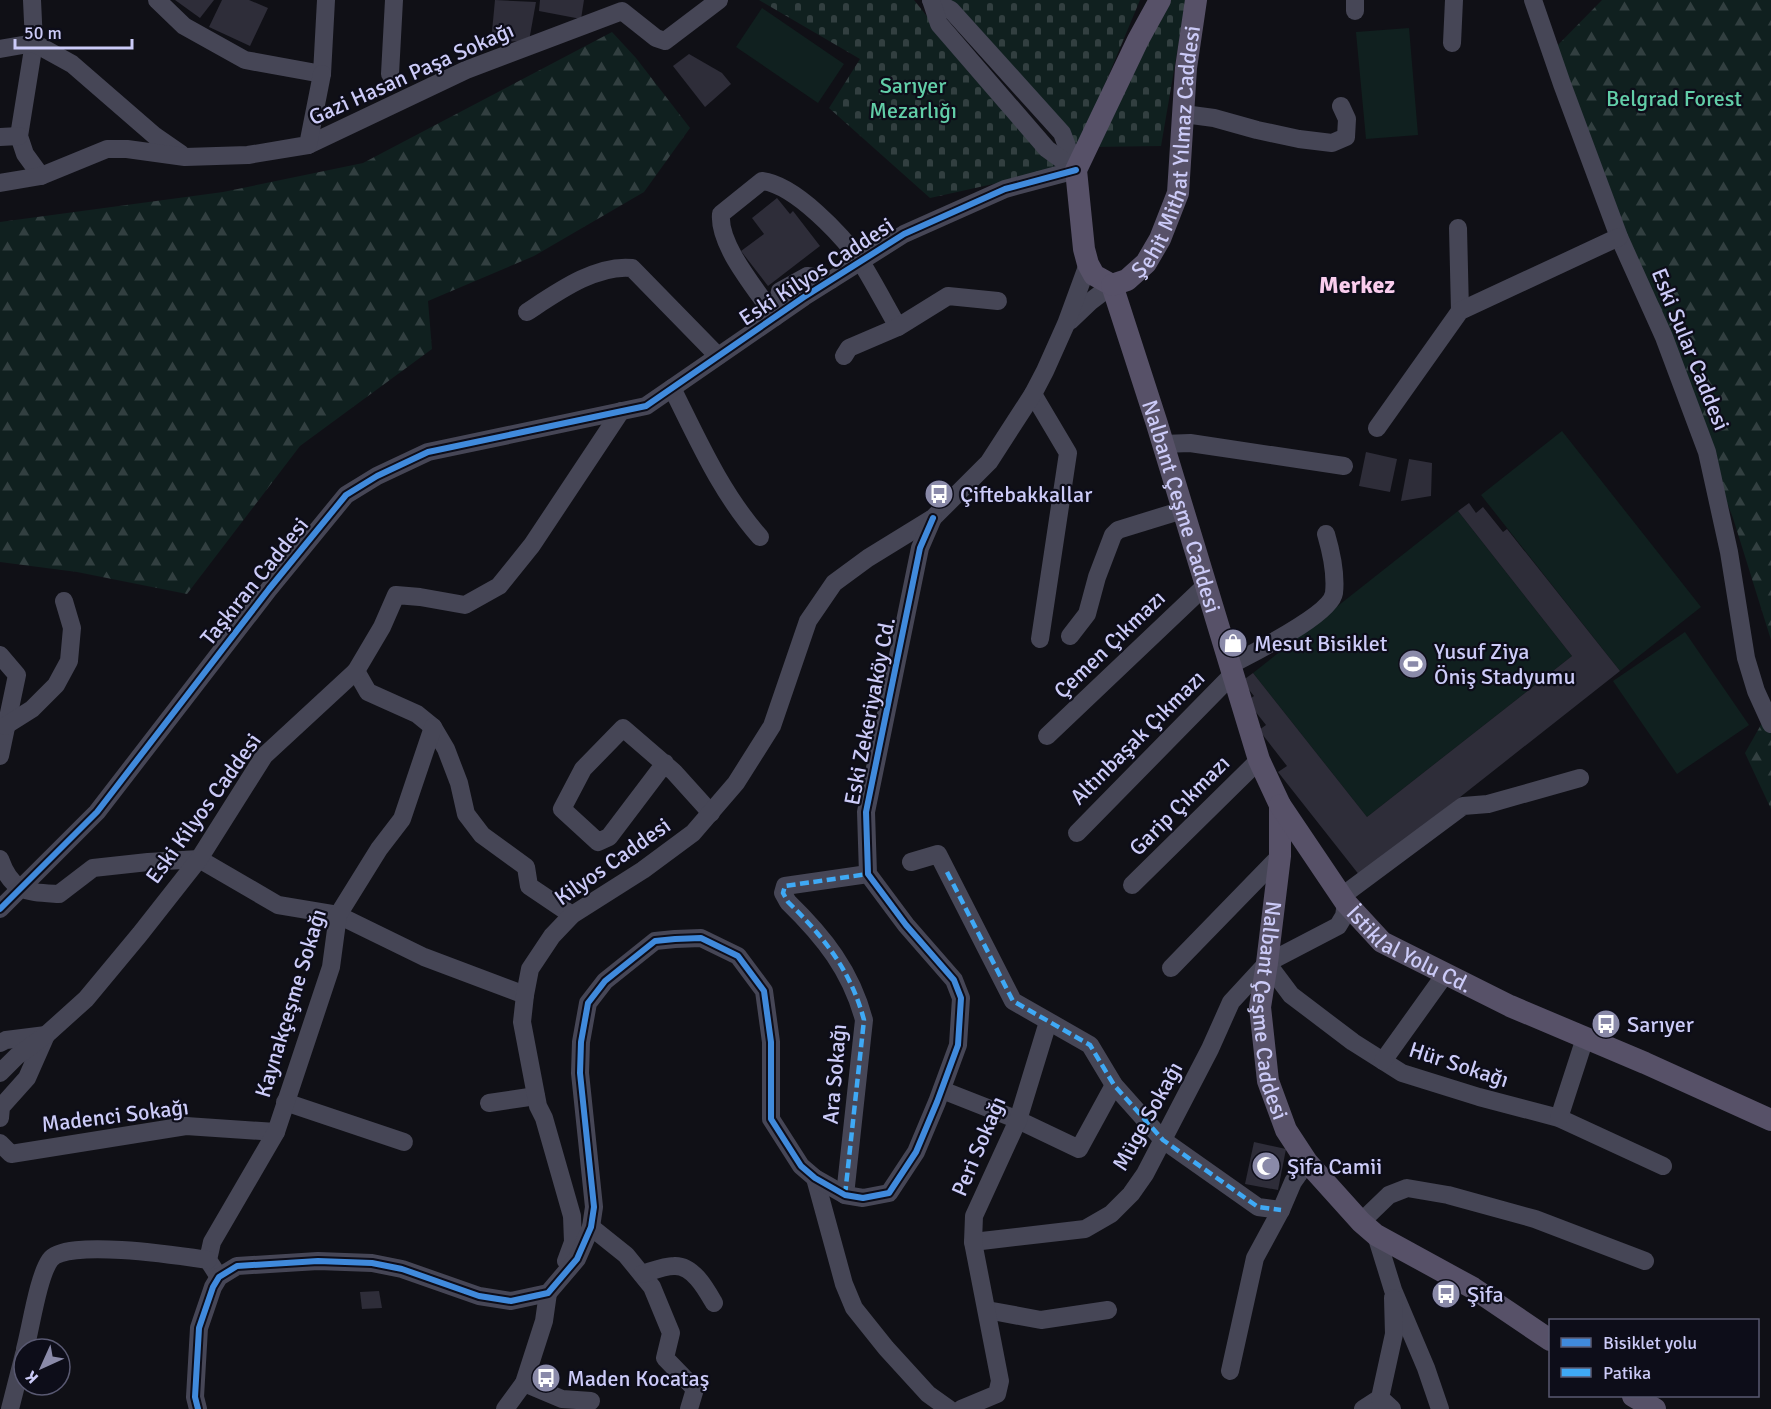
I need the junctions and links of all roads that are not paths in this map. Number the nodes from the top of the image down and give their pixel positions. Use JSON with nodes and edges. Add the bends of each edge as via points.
{"nodes":[{"id":1,"x":32,"y":0,"type":"edge"},
{"id":2,"x":157,"y":0,"type":"edge"},
{"id":3,"x":326,"y":0,"type":"edge"},
{"id":4,"x":394,"y":0,"type":"edge"},
{"id":5,"x":719,"y":0,"type":"edge"},
{"id":6,"x":931,"y":0,"type":"edge"},
{"id":7,"x":1161,"y":0,"type":"edge"},
{"id":8,"x":1454,"y":0,"type":"edge"},
{"id":9,"x":1533,"y":0,"type":"edge"},
{"id":10,"x":1193,"y":3,"type":"edge"},
{"id":11,"x":34,"y":43,"type":"junction"},
{"id":12,"x":1452,"y":43,"type":"dead end"},
{"id":13,"x":0,"y":49,"type":"edge"},
{"id":14,"x":322,"y":74,"type":"junction"},
{"id":15,"x":390,"y":74,"type":"dead end"},
{"id":16,"x":1341,"y":106,"type":"dead end"},
{"id":17,"x":1184,"y":114,"type":"junction"},
{"id":18,"x":19,"y":136,"type":"junction"},
{"id":19,"x":0,"y":137,"type":"edge"},
{"id":20,"x":308,"y":145,"type":"junction"},
{"id":21,"x":185,"y":157,"type":"junction"},
{"id":22,"x":1076,"y":170,"type":"junction"},
{"id":23,"x":41,"y":176,"type":"junction"},
{"id":24,"x":0,"y":183,"type":"edge"},
{"id":25,"x":1458,"y":228,"type":"dead end"},
{"id":26,"x":1619,"y":237,"type":"junction"},
{"id":27,"x":860,"y":262,"type":"junction"},
{"id":28,"x":1088,"y":264,"type":"junction"},
{"id":29,"x":1112,"y":285,"type":"junction"},
{"id":30,"x":998,"y":301,"type":"dead end"},
{"id":31,"x":1460,"y":311,"type":"junction"},
{"id":32,"x":527,"y":312,"type":"dead end"},
{"id":33,"x":775,"y":317,"type":"junction"},
{"id":34,"x":1066,"y":324,"type":"junction"},
{"id":35,"x":898,"y":327,"type":"junction"},
{"id":36,"x":718,"y":356,"type":"junction"},
{"id":37,"x":844,"y":356,"type":"dead end"},
{"id":38,"x":672,"y":388,"type":"junction"},
{"id":39,"x":1033,"y":394,"type":"junction"},
{"id":40,"x":621,"y":411,"type":"junction"},
{"id":41,"x":1377,"y":428,"type":"dead end"},
{"id":42,"x":1163,"y":444,"type":"junction"},
{"id":43,"x":1344,"y":466,"type":"dead end"},
{"id":44,"x":1183,"y":510,"type":"junction"},
{"id":45,"x":933,"y":518,"type":"junction"},
{"id":46,"x":1326,"y":534,"type":"dead end"},
{"id":47,"x":760,"y":537,"type":"dead end"},
{"id":48,"x":1205,"y":586,"type":"junction"},
{"id":49,"x":64,"y":601,"type":"dead end"},
{"id":50,"x":1070,"y":636,"type":"dead end"},
{"id":51,"x":1040,"y":639,"type":"dead end"},
{"id":52,"x":0,"y":655,"type":"edge"},
{"id":53,"x":1231,"y":670,"type":"junction"},
{"id":54,"x":356,"y":671,"type":"junction"},
{"id":55,"x":1771,"y":724,"type":"edge"},
{"id":56,"x":5,"y":726,"type":"junction"},
{"id":57,"x":433,"y":727,"type":"junction"},
{"id":58,"x":1047,"y":736,"type":"dead end"},
{"id":59,"x":0,"y":756,"type":"edge"},
{"id":60,"x":1259,"y":760,"type":"junction"},
{"id":61,"x":665,"y":763,"type":"junction"},
{"id":62,"x":1580,"y":778,"type":"dead end"},
{"id":63,"x":1280,"y":805,"type":"junction"},
{"id":64,"x":711,"y":813,"type":"junction"},
{"id":65,"x":1077,"y":833,"type":"dead end"},
{"id":66,"x":1280,"y":856,"type":"junction"},
{"id":67,"x":199,"y":859,"type":"junction"},
{"id":68,"x":0,"y":860,"type":"edge"},
{"id":69,"x":911,"y":862,"type":"dead end"},
{"id":70,"x":1319,"y":862,"type":"junction"},
{"id":71,"x":868,"y":874,"type":"junction"},
{"id":72,"x":1132,"y":885,"type":"dead end"},
{"id":73,"x":20,"y":889,"type":"junction"},
{"id":74,"x":1344,"y":900,"type":"junction"},
{"id":75,"x":0,"y":909,"type":"edge"},
{"id":76,"x":338,"y":915,"type":"junction"},
{"id":77,"x":572,"y":915,"type":"junction"},
{"id":78,"x":1267,"y":963,"type":"junction"},
{"id":79,"x":1171,"y":968,"type":"dead end"},
{"id":80,"x":1446,"y":973,"type":"junction"},
{"id":81,"x":525,"y":995,"type":"junction"},
{"id":82,"x":1231,"y":1002,"type":"junction"},
{"id":83,"x":1260,"y":1007,"type":"junction"},
{"id":84,"x":1048,"y":1022,"type":"junction"},
{"id":85,"x":46,"y":1035,"type":"junction"},
{"id":86,"x":1585,"y":1038,"type":"junction"},
{"id":87,"x":0,"y":1043,"type":"edge"},
{"id":88,"x":1383,"y":1061,"type":"junction"},
{"id":89,"x":0,"y":1073,"type":"edge"},
{"id":90,"x":1114,"y":1086,"type":"junction"},
{"id":91,"x":942,"y":1090,"type":"junction"},
{"id":92,"x":536,"y":1096,"type":"junction"},
{"id":93,"x":285,"y":1102,"type":"junction"},
{"id":94,"x":489,"y":1103,"type":"dead end"},
{"id":95,"x":0,"y":1118,"type":"edge"},
{"id":96,"x":1559,"y":1118,"type":"junction"},
{"id":97,"x":1018,"y":1119,"type":"junction"},
{"id":98,"x":1771,"y":1120,"type":"edge"},
{"id":99,"x":276,"y":1132,"type":"junction"},
{"id":100,"x":1163,"y":1140,"type":"junction"},
{"id":101,"x":404,"y":1142,"type":"dead end"},
{"id":102,"x":0,"y":1143,"type":"edge"},
{"id":103,"x":1307,"y":1162,"type":"junction"},
{"id":104,"x":1663,"y":1166,"type":"dead end"},
{"id":105,"x":815,"y":1178,"type":"junction"},
{"id":106,"x":845,"y":1195,"type":"junction"},
{"id":107,"x":1281,"y":1210,"type":"junction"},
{"id":108,"x":591,"y":1227,"type":"junction"},
{"id":109,"x":1368,"y":1228,"type":"junction"},
{"id":110,"x":973,"y":1242,"type":"junction"},
{"id":111,"x":208,"y":1260,"type":"junction"},
{"id":112,"x":1645,"y":1261,"type":"dead end"},
{"id":113,"x":642,"y":1274,"type":"junction"},
{"id":114,"x":219,"y":1277,"type":"junction"},
{"id":115,"x":562,"y":1277,"type":"junction"},
{"id":116,"x":1393,"y":1290,"type":"junction"},
{"id":117,"x":548,"y":1293,"type":"junction"},
{"id":118,"x":714,"y":1303,"type":"dead end"},
{"id":119,"x":987,"y":1310,"type":"junction"},
{"id":120,"x":1108,"y":1310,"type":"dead end"},
{"id":121,"x":28,"y":1337,"type":"edge"},
{"id":122,"x":1549,"y":1339,"type":"edge"},
{"id":123,"x":1230,"y":1371,"type":"dead end"},
{"id":124,"x":524,"y":1383,"type":"junction"},
{"id":125,"x":1636,"y":1397,"type":"edge"},
{"id":126,"x":591,"y":1401,"type":"dead end"},
{"id":127,"x":923,"y":1402,"type":"edge"},
{"id":128,"x":1386,"y":1403,"type":"edge"},
{"id":129,"x":198,"y":1409,"type":"edge"},
{"id":130,"x":505,"y":1409,"type":"edge"},
{"id":131,"x":689,"y":1409,"type":"edge"},
{"id":132,"x":950,"y":1409,"type":"edge"},
{"id":133,"x":961,"y":1409,"type":"edge"},
{"id":134,"x":1363,"y":1409,"type":"edge"},
{"id":135,"x":1440,"y":1409,"type":"edge"},
{"id":136,"x":1654,"y":1409,"type":"edge"}],
"edges":[{"from":1,"to":11,"type":"street"},
{"from":2,"to":14,"type":"street","via":[[184,26],[245,60]]},
{"from":3,"to":14,"type":"street"},
{"from":4,"to":15,"type":"street"},
{"from":5,"to":20,"type":"street","name":"Gazi Hasan Paşa Sokağı","via":[[665,41],[622,11],[466,70]]},
{"from":6,"to":22,"type":"street","via":[[939,24],[1047,149]]},
{"from":7,"to":22,"type":"main road"},
{"from":8,"to":12,"type":"street"},
{"from":9,"to":26,"type":"street","name":"Eski Sular Caddesi"},
{"from":10,"to":17,"type":"main road","name":"Şehit Mithat Yılmaz Caddesi"},
{"from":11,"to":13,"type":"street"},
{"from":11,"to":18,"type":"street"},
{"from":11,"to":21,"type":"street","via":[[72,64]]},
{"from":14,"to":20,"type":"street"},
{"from":16,"to":17,"type":"street","via":[[1347,119],[1346,137],[1332,143]]},
{"from":17,"to":29,"type":"main road","name":"Şehit Mithat Yılmaz Caddesi","via":[[1178,193],[1160,239],[1146,263],[1127,280]]},
{"from":18,"to":19,"type":"street"},
{"from":18,"to":23,"type":"street","via":[[25,154]]},
{"from":20,"to":21,"type":"street","via":[[248,155]]},
{"from":21,"to":23,"type":"street","via":[[106,150]]},
{"from":22,"to":27,"type":"street","name":"Eski Kilyos Caddesi","via":[[1005,189],[904,234]]},
{"from":22,"to":28,"type":"main road"},
{"from":23,"to":24,"type":"street"},
{"from":25,"to":31,"type":"street"},
{"from":26,"to":31,"type":"street"},
{"from":26,"to":55,"type":"street","name":"Eski Sular Caddesi","via":[[1664,337],[1707,452],[1729,552],[1746,658]]},
{"from":27,"to":33,"type":"street","name":"Eski Kilyos Caddesi"},
{"from":27,"to":33,"type":"street","via":[[801,200],[774,182],[762,181],[721,214],[720,224],[731,252]]},
{"from":27,"to":35,"type":"street"},
{"from":28,"to":29,"type":"main road","via":[[1094,275]]},
{"from":28,"to":34,"type":"street","name":"Kilyos Caddesi"},
{"from":29,"to":34,"type":"street"},
{"from":29,"to":42,"type":"main road","name":"Nalbant Çeşme Caddesi"},
{"from":30,"to":35,"type":"street","via":[[948,296]]},
{"from":31,"to":41,"type":"street"},
{"from":32,"to":36,"type":"street","via":[[563,289],[601,272],[620,266],[632,268]]},
{"from":33,"to":36,"type":"street","name":"Eski Kilyos Caddesi"},
{"from":34,"to":39,"type":"street","name":"Kilyos Caddesi"},
{"from":35,"to":37,"type":"street","via":[[849,348]]},
{"from":36,"to":38,"type":"street","name":"Eski Kilyos Caddesi"},
{"from":38,"to":40,"type":"street","name":"Eski Kilyos Caddesi","via":[[646,406]]},
{"from":38,"to":47,"type":"street","via":[[728,496]]},
{"from":39,"to":45,"type":"street","name":"Kilyos Caddesi","via":[[989,462]]},
{"from":39,"to":51,"type":"street","via":[[1068,453]]},
{"from":40,"to":54,"type":"street","name":"Eski Kilyos Caddesi","via":[[532,545],[499,586],[465,605],[396,595]]},
{"from":40,"to":73,"type":"street","name":"Taşkıran Caddesi","via":[[428,452],[346,495],[97,812]]},
{"from":42,"to":43,"type":"street","via":[[1190,443]]},
{"from":42,"to":44,"type":"main road","name":"Nalbant Çeşme Caddesi"},
{"from":44,"to":48,"type":"main road","name":"Nalbant Çeşme Caddesi"},
{"from":44,"to":50,"type":"street","via":[[1113,534],[1087,614]]},
{"from":45,"to":64,"type":"street","name":"Kilyos Caddesi","via":[[834,583],[808,621],[772,726],[736,783]]},
{"from":45,"to":71,"type":"street","name":"Eski Zekeriyaköy Cd.","via":[[920,548],[866,812]]},
{"from":46,"to":53,"type":"street","name":"Altınbaşak Çıkmazı","via":[[1332,554],[1334,594],[1329,603],[1313,618]]},
{"from":48,"to":53,"type":"main road","name":"Nalbant Çeşme Caddesi"},
{"from":48,"to":58,"type":"street","name":"Çemen Çıkmazı"},
{"from":49,"to":56,"type":"street","via":[[72,628],[69,661],[57,685],[32,709]]},
{"from":52,"to":56,"type":"street","via":[[16,675]]},
{"from":53,"to":60,"type":"main road","name":"Nalbant Çeşme Caddesi"},
{"from":53,"to":65,"type":"street","name":"Altınbaşak Çıkmazı"},
{"from":54,"to":57,"type":"street","via":[[368,692],[417,714]]},
{"from":54,"to":67,"type":"street","name":"Eski Kilyos Caddesi","via":[[264,756]]},
{"from":56,"to":59,"type":"street"},
{"from":57,"to":76,"type":"street","name":"Kaynakçeşme Sokağı","via":[[402,819]]},
{"from":57,"to":77,"type":"street","via":[[459,783],[466,814],[482,835],[526,867],[528,886]]},
{"from":60,"to":63,"type":"main road","name":"Nalbant Çeşme Caddesi"},
{"from":60,"to":72,"type":"street","name":"Garip Çıkmazı"},
{"from":61,"to":61,"type":"street","via":[[623,728],[583,769],[562,809],[598,842],[609,837]]},
{"from":61,"to":64,"type":"street"},
{"from":62,"to":74,"type":"street","via":[[1488,804],[1463,806]]},
{"from":63,"to":66,"type":"main road","name":"Nalbant Çeşme Caddesi"},
{"from":63,"to":70,"type":"main road","name":"İstiklal Yolu Cd."},
{"from":64,"to":77,"type":"street","name":"Kilyos Caddesi","via":[[693,833],[652,864]]},
{"from":66,"to":70,"type":"main road","via":[[1292,850],[1309,852]]},
{"from":66,"to":78,"type":"main road","name":"Nalbant Çeşme Caddesi"},
{"from":66,"to":79,"type":"street"},
{"from":67,"to":73,"type":"street","via":[[93,868],[59,894]]},
{"from":67,"to":76,"type":"street","via":[[278,905]]},
{"from":67,"to":85,"type":"street","name":"Eski Kilyos Caddesi","via":[[86,999]]},
{"from":68,"to":73,"type":"street","via":[[5,873]]},
{"from":69,"to":84,"type":"street","via":[[938,854],[1012,1001]]},
{"from":70,"to":74,"type":"main road","name":"İstiklal Yolu Cd."},
{"from":71,"to":91,"type":"street","via":[[954,980],[961,998],[958,1045]]},
{"from":71,"to":106,"type":"street","name":"Ara Sokağı","via":[[785,886],[783,892],[834,952],[858,996],[864,1020]]},
{"from":73,"to":75,"type":"street","name":"Taşkıran Caddesi"},
{"from":74,"to":78,"type":"street","name":"Müge Sokağı","via":[[1344,916],[1338,926]]},
{"from":74,"to":80,"type":"main road","name":"İstiklal Yolu Cd.","via":[[1382,942]]},
{"from":76,"to":81,"type":"street","via":[[424,957]]},
{"from":76,"to":93,"type":"street","name":"Kaynakçeşme Sokağı","via":[[331,967]]},
{"from":77,"to":81,"type":"street","name":"Kilyos Caddesi","via":[[530,969]]},
{"from":78,"to":82,"type":"street","name":"Müge Sokağı"},
{"from":78,"to":83,"type":"main road","name":"Nalbant Çeşme Caddesi"},
{"from":78,"to":88,"type":"street","name":"Hür Sokağı","via":[[1291,995]]},
{"from":80,"to":86,"type":"main road","name":"İstiklal Yolu Cd."},
{"from":80,"to":88,"type":"street"},
{"from":81,"to":92,"type":"street","name":"Kilyos Caddesi","via":[[522,1022]]},
{"from":82,"to":83,"type":"street"},
{"from":82,"to":100,"type":"street","name":"Müge Sokağı"},
{"from":83,"to":103,"type":"main road","name":"Nalbant Çeşme Caddesi","via":[[1268,1081],[1286,1130]]},
{"from":84,"to":90,"type":"street","via":[[1090,1045]]},
{"from":84,"to":97,"type":"street","name":"Peri Sokağı"},
{"from":85,"to":87,"type":"street"},
{"from":85,"to":89,"type":"street","name":"Eski Kilyos Caddesi"},
{"from":85,"to":95,"type":"street","name":"Madenci Sokağı","via":[[27,1078],[1,1107]]},
{"from":86,"to":96,"type":"street"},
{"from":86,"to":98,"type":"main road","name":"İstiklal Yolu Cd."},
{"from":88,"to":96,"type":"street","name":"Hür Sokağı","via":[[1402,1073]]},
{"from":90,"to":97,"type":"street","via":[[1079,1149]]},
{"from":90,"to":100,"type":"street"},
{"from":91,"to":97,"type":"street"},
{"from":91,"to":106,"type":"street","via":[[916,1152],[889,1193],[863,1198]]},
{"from":92,"to":94,"type":"street"},
{"from":92,"to":115,"type":"street","name":"Kilyos Caddesi","via":[[572,1216],[573,1242]]},
{"from":93,"to":99,"type":"street","name":"Kaynakçeşme Sokağı"},
{"from":93,"to":101,"type":"street"},
{"from":96,"to":104,"type":"street","name":"Hür Sokağı"},
{"from":97,"to":110,"type":"street","name":"Peri Sokağı","via":[[974,1216]]},
{"from":99,"to":102,"type":"street","name":"Madenci Sokağı","via":[[186,1126],[11,1154]]},
{"from":99,"to":111,"type":"street","name":"Kaynakçeşme Sokağı","via":[[212,1242]]},
{"from":100,"to":107,"type":"street","via":[[1258,1207]]},
{"from":100,"to":110,"type":"street","name":"Müge Sokağı","via":[[1131,1194],[1111,1214],[1085,1229]]},
{"from":103,"to":107,"type":"street"},
{"from":103,"to":109,"type":"main road","name":"Nalbant Çeşme Caddesi"},
{"from":105,"to":106,"type":"street"},
{"from":105,"to":108,"type":"street","via":[[801,1166],[771,1119],[771,1042],[764,991],[738,956],[701,938],[655,941],[605,981],[588,1003],[580,1073],[594,1207]]},
{"from":105,"to":127,"type":"street","via":[[854,1308]]},
{"from":107,"to":123,"type":"street","via":[[1255,1258]]},
{"from":108,"to":113,"type":"street","via":[[626,1255]]},
{"from":108,"to":115,"type":"street","via":[[578,1259]]},
{"from":109,"to":112,"type":"street","via":[[1389,1195],[1407,1188],[1535,1219]]},
{"from":109,"to":116,"type":"street"},
{"from":109,"to":122,"type":"main road","name":"Nalbant Çeşme Caddesi","via":[[1473,1288]]},
{"from":110,"to":119,"type":"street","name":"Peri Sokağı"},
{"from":111,"to":114,"type":"street"},
{"from":111,"to":121,"type":"street","via":[[126,1250],[63,1251],[51,1258],[44,1271]]},
{"from":113,"to":118,"type":"street","via":[[675,1265],[689,1270]]},
{"from":113,"to":131,"type":"street","via":[[652,1287],[671,1333],[664,1358],[695,1389]]},
{"from":114,"to":117,"type":"street","via":[[237,1266],[255,1264],[372,1263],[402,1269],[479,1296],[511,1301]]},
{"from":114,"to":129,"type":"street","via":[[199,1328],[195,1397]]},
{"from":115,"to":117,"type":"street","name":"Kilyos Caddesi"},
{"from":116,"to":128,"type":"street","via":[[1394,1334]]},
{"from":116,"to":135,"type":"street"},
{"from":117,"to":124,"type":"street","via":[[544,1322]]},
{"from":119,"to":120,"type":"street","via":[[1041,1320]]},
{"from":119,"to":133,"type":"street","name":"Peri Sokağı","via":[[1000,1381],[997,1394]]},
{"from":124,"to":126,"type":"street","via":[[562,1399]]},
{"from":124,"to":130,"type":"street"},
{"from":125,"to":136,"type":"main road"},
{"from":127,"to":132,"type":"street"},
{"from":128,"to":134,"type":"street"}]}
